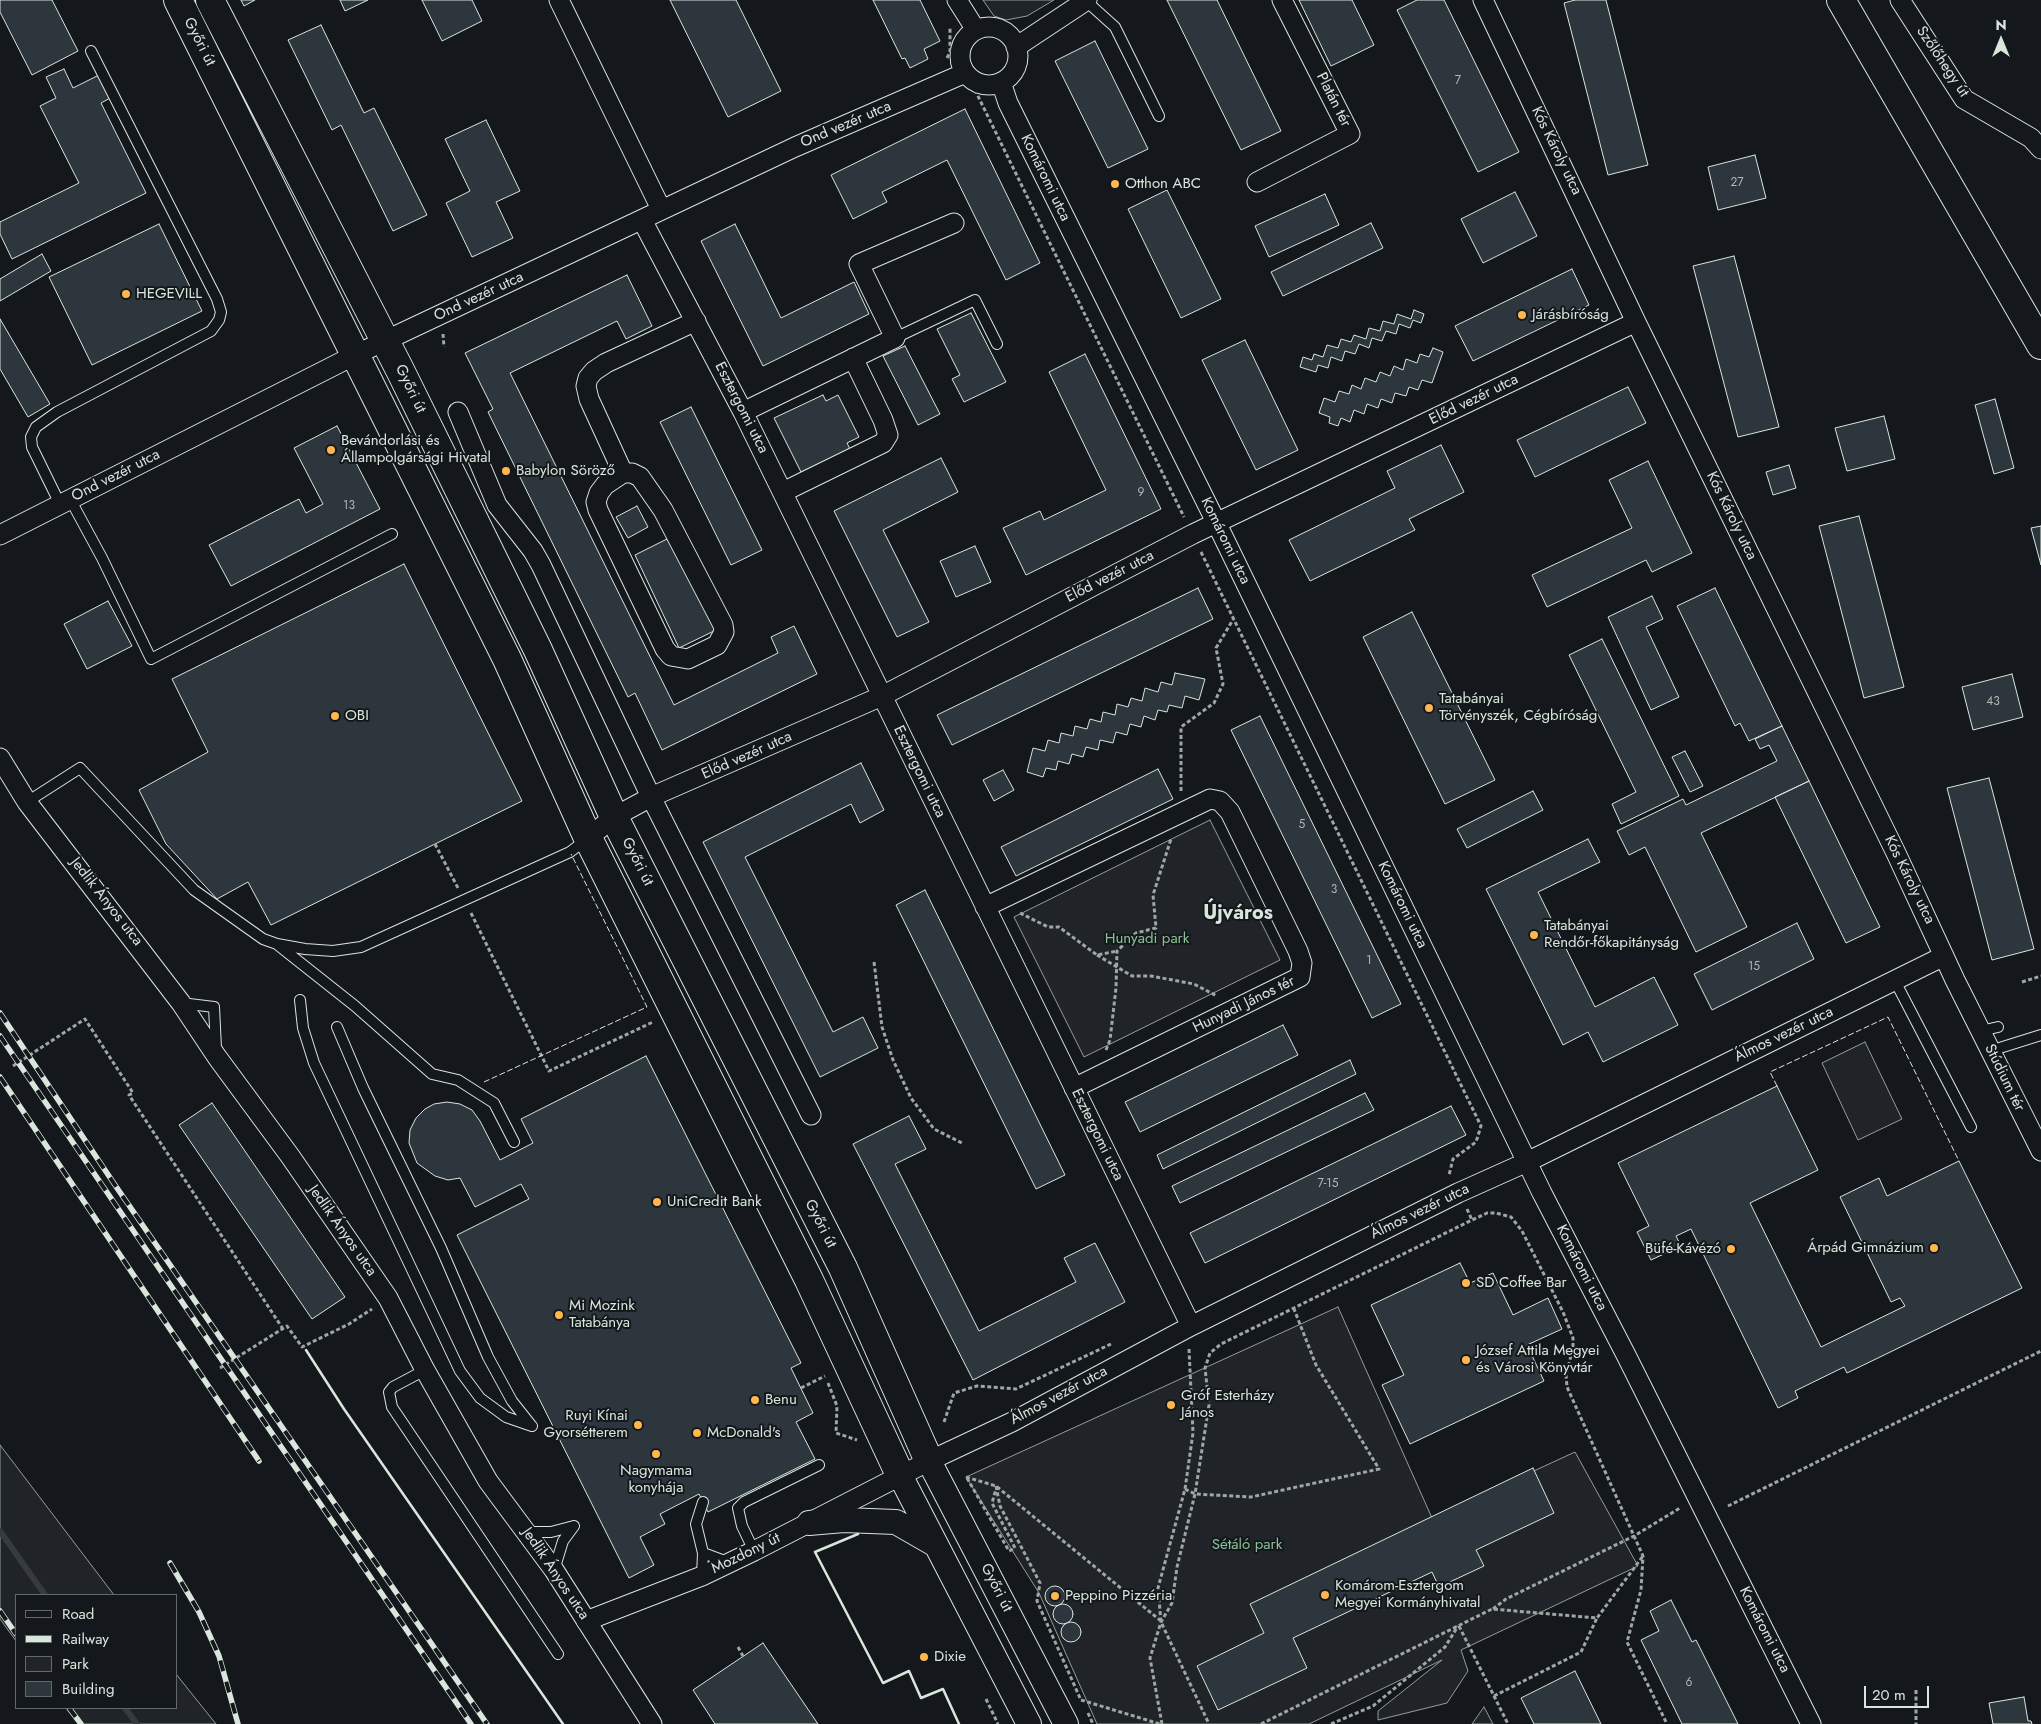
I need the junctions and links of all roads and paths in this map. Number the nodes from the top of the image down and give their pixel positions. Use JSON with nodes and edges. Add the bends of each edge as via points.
{"nodes":[{"id":1,"x":178,"y":0,"type":"edge"},
{"id":2,"x":210,"y":0,"type":"edge"},
{"id":3,"x":559,"y":0,"type":"edge"},
{"id":4,"x":957,"y":0,"type":"edge"},
{"id":5,"x":1086,"y":0,"type":"edge"},
{"id":6,"x":1282,"y":0,"type":"edge"},
{"id":7,"x":1483,"y":0,"type":"edge"},
{"id":8,"x":1841,"y":0,"type":"edge"},
{"id":9,"x":1900,"y":0,"type":"edge"},
{"id":10,"x":948,"y":24,"type":"dead end"},
{"id":11,"x":976,"y":30,"type":"junction"},
{"id":12,"x":1016,"y":47,"type":"junction"},
{"id":13,"x":91,"y":51,"type":"dead end"},
{"id":14,"x":965,"y":73,"type":"junction"},
{"id":15,"x":945,"y":82,"type":"junction"},
{"id":16,"x":1001,"y":82,"type":"junction"},
{"id":17,"x":1159,"y":116,"type":"dead end"},
{"id":18,"x":2041,"y":148,"type":"edge"},
{"id":19,"x":1257,"y":182,"type":"dead end"},
{"id":20,"x":661,"y":209,"type":"junction"},
{"id":21,"x":642,"y":220,"type":"junction"},
{"id":22,"x":954,"y":223,"type":"dead end"},
{"id":23,"x":696,"y":321,"type":"junction"},
{"id":24,"x":1636,"y":322,"type":"junction"},
{"id":25,"x":895,"y":338,"type":"junction"},
{"id":26,"x":386,"y":341,"type":"junction"},
{"id":27,"x":997,"y":344,"type":"dead end"},
{"id":28,"x":2041,"y":345,"type":"edge"},
{"id":29,"x":355,"y":355,"type":"junction"},
{"id":30,"x":853,"y":358,"type":"junction"},
{"id":31,"x":458,"y":412,"type":"dead end"},
{"id":32,"x":743,"y":412,"type":"junction"},
{"id":33,"x":623,"y":473,"type":"junction"},
{"id":34,"x":783,"y":492,"type":"junction"},
{"id":35,"x":65,"y":502,"type":"junction"},
{"id":36,"x":1178,"y":504,"type":"dead end"},
{"id":37,"x":1217,"y":524,"type":"junction"},
{"id":38,"x":392,"y":534,"type":"dead end"},
{"id":39,"x":1193,"y":534,"type":"junction"},
{"id":40,"x":0,"y":535,"type":"edge"},
{"id":41,"x":882,"y":696,"type":"junction"},
{"id":42,"x":0,"y":758,"type":"edge"},
{"id":43,"x":651,"y":797,"type":"junction"},
{"id":44,"x":27,"y":802,"type":"junction"},
{"id":45,"x":614,"y":817,"type":"junction"},
{"id":46,"x":588,"y":838,"type":"junction"},
{"id":47,"x":435,"y":844,"type":"dead end"},
{"id":48,"x":464,"y":899,"type":"junction"},
{"id":49,"x":991,"y":904,"type":"junction"},
{"id":50,"x":277,"y":944,"type":"junction"},
{"id":51,"x":1117,"y":951,"type":"dead end"},
{"id":52,"x":1097,"y":955,"type":"junction"},
{"id":53,"x":1944,"y":956,"type":"junction"},
{"id":54,"x":874,"y":962,"type":"dead end"},
{"id":55,"x":2041,"y":976,"type":"edge"},
{"id":56,"x":1895,"y":981,"type":"junction"},
{"id":57,"x":2022,"y":982,"type":"dead end"},
{"id":58,"x":300,"y":1000,"type":"dead end"},
{"id":59,"x":181,"y":1003,"type":"junction"},
{"id":60,"x":1240,"y":1008,"type":"junction"},
{"id":61,"x":658,"y":1020,"type":"dead end"},
{"id":62,"x":337,"y":1027,"type":"dead end"},
{"id":63,"x":1990,"y":1029,"type":"joint"},
{"id":64,"x":2041,"y":1035,"type":"edge"},
{"id":65,"x":1990,"y":1051,"type":"junction"},
{"id":66,"x":216,"y":1057,"type":"junction"},
{"id":67,"x":13,"y":1066,"type":"dead end"},
{"id":68,"x":1074,"y":1088,"type":"junction"},
{"id":69,"x":811,"y":1115,"type":"dead end"},
{"id":70,"x":1970,"y":1127,"type":"dead end"},
{"id":71,"x":514,"y":1142,"type":"dead end"},
{"id":72,"x":964,"y":1144,"type":"dead end"},
{"id":73,"x":2041,"y":1151,"type":"edge"},
{"id":74,"x":1527,"y":1162,"type":"junction"},
{"id":75,"x":1449,"y":1175,"type":"dead end"},
{"id":76,"x":388,"y":1298,"type":"junction"},
{"id":77,"x":1294,"y":1309,"type":"junction"},
{"id":78,"x":282,"y":1329,"type":"junction"},
{"id":79,"x":1190,"y":1335,"type":"junction"},
{"id":80,"x":1117,"y":1341,"type":"dead end"},
{"id":81,"x":2041,"y":1351,"type":"edge"},
{"id":82,"x":220,"y":1368,"type":"dead end"},
{"id":83,"x":425,"y":1370,"type":"junction"},
{"id":84,"x":825,"y":1376,"type":"dead end"},
{"id":85,"x":800,"y":1388,"type":"dead end"},
{"id":86,"x":944,"y":1422,"type":"dead end"},
{"id":87,"x":836,"y":1433,"type":"dead end"},
{"id":88,"x":861,"y":1442,"type":"dead end"},
{"id":89,"x":929,"y":1461,"type":"junction"},
{"id":90,"x":819,"y":1465,"type":"dead end"},
{"id":91,"x":900,"y":1477,"type":"junction"},
{"id":92,"x":996,"y":1486,"type":"junction"},
{"id":93,"x":1185,"y":1489,"type":"junction"},
{"id":94,"x":1195,"y":1494,"type":"junction"},
{"id":95,"x":703,"y":1502,"type":"dead end"},
{"id":96,"x":1687,"y":1504,"type":"dead end"},
{"id":97,"x":1728,"y":1506,"type":"dead end"},
{"id":98,"x":809,"y":1523,"type":"junction"},
{"id":99,"x":527,"y":1532,"type":"junction"},
{"id":100,"x":1634,"y":1536,"type":"junction"},
{"id":101,"x":937,"y":1545,"type":"junction"},
{"id":102,"x":754,"y":1551,"type":"junction"},
{"id":103,"x":703,"y":1553,"type":"junction"},
{"id":104,"x":1643,"y":1556,"type":"junction"},
{"id":105,"x":730,"y":1563,"type":"junction"},
{"id":106,"x":554,"y":1570,"type":"junction"},
{"id":107,"x":702,"y":1576,"type":"junction"},
{"id":108,"x":1492,"y":1609,"type":"junction"},
{"id":109,"x":1597,"y":1618,"type":"junction"},
{"id":110,"x":586,"y":1621,"type":"junction"},
{"id":111,"x":1161,"y":1622,"type":"junction"},
{"id":112,"x":1459,"y":1626,"type":"junction"},
{"id":113,"x":738,"y":1647,"type":"dead end"},
{"id":114,"x":558,"y":1654,"type":"dead end"},
{"id":115,"x":743,"y":1656,"type":"dead end"},
{"id":116,"x":1916,"y":1690,"type":"dead end"},
{"id":117,"x":1494,"y":1696,"type":"junction"},
{"id":118,"x":986,"y":1699,"type":"dead end"},
{"id":119,"x":1081,"y":1700,"type":"junction"},
{"id":120,"x":652,"y":1724,"type":"edge"},
{"id":121,"x":998,"y":1724,"type":"edge"},
{"id":122,"x":1030,"y":1724,"type":"edge"},
{"id":123,"x":1066,"y":1724,"type":"edge"},
{"id":124,"x":1093,"y":1724,"type":"edge"},
{"id":125,"x":1161,"y":1724,"type":"edge"},
{"id":126,"x":1209,"y":1724,"type":"edge"},
{"id":127,"x":1261,"y":1724,"type":"edge"},
{"id":128,"x":1331,"y":1724,"type":"edge"},
{"id":129,"x":1508,"y":1724,"type":"edge"},
{"id":130,"x":1667,"y":1724,"type":"edge"},
{"id":131,"x":1811,"y":1724,"type":"edge"},
{"id":132,"x":1916,"y":1724,"type":"edge"}],
"edges":[{"from":1,"to":29,"type":"main road","name":"Győri út"},
{"from":2,"to":26,"type":"main road","name":"Győri út"},
{"from":3,"to":20,"type":"street"},
{"from":4,"to":11,"type":"street"},
{"from":5,"to":12,"type":"street"},
{"from":5,"to":17,"type":"lane","via":[[1115,27]]},
{"from":6,"to":19,"type":"street","name":"Platán tér","via":[[1350,134]]},
{"from":7,"to":24,"type":"street","name":"Kós Károly utca"},
{"from":8,"to":28,"type":"main road"},
{"from":9,"to":18,"type":"street","name":"Szőlőhegy út","via":[[1964,99],[2031,138]]},
{"from":10,"to":15,"type":"path","via":[[950,52],[940,68]]},
{"from":11,"to":12,"type":"street","via":[[996,28],[1005,32]]},
{"from":11,"to":14,"type":"street","via":[[962,44],[961,64]]},
{"from":12,"to":16,"type":"street","via":[[1018,58],[1015,68]]},
{"from":13,"to":35,"type":"lane","via":[[221,312],[211,331],[57,412],[36,427],[31,437],[32,447]]},
{"from":14,"to":15,"type":"street","name":"Ond vezér utca"},
{"from":14,"to":16,"type":"street","via":[[982,84]]},
{"from":15,"to":20,"type":"street","name":"Ond vezér utca"},
{"from":15,"to":36,"type":"path","via":[[976,90]]},
{"from":16,"to":37,"type":"street","name":"Komáromi utca","via":[[1008,103]]},
{"from":20,"to":21,"type":"street","name":"Ond vezér utca"},
{"from":21,"to":23,"type":"street","name":"Esztergomi utca"},
{"from":21,"to":26,"type":"street","name":"Ond vezér utca"},
{"from":22,"to":25,"type":"street","via":[[859,264]]},
{"from":23,"to":32,"type":"street","name":"Esztergomi utca"},
{"from":23,"to":33,"type":"street","via":[[606,363],[588,378],[589,399]]},
{"from":24,"to":37,"type":"street","name":"Előd vezér utca"},
{"from":24,"to":53,"type":"street","name":"Kós Károly utca"},
{"from":25,"to":27,"type":"lane","via":[[975,300]]},
{"from":25,"to":30,"type":"street"},
{"from":26,"to":29,"type":"street","name":"Ond vezér utca"},
{"from":26,"to":45,"type":"main road","name":"Győri út","via":[[538,650]]},
{"from":29,"to":35,"type":"street","name":"Ond vezér utca"},
{"from":29,"to":46,"type":"main road","name":"Győri út","via":[[507,659]]},
{"from":30,"to":32,"type":"street"},
{"from":30,"to":34,"type":"street","via":[[888,435],[883,443]]},
{"from":31,"to":43,"type":"street","via":[[497,505],[541,565]]},
{"from":32,"to":34,"type":"street","name":"Esztergomi utca"},
{"from":33,"to":33,"type":"street","via":[[640,477],[663,510],[723,625],[724,632],[717,645],[688,659],[671,656],[665,649],[598,510],[599,493]]},
{"from":34,"to":41,"type":"street","name":"Esztergomi utca"},
{"from":35,"to":38,"type":"lane","via":[[102,558],[150,659]]},
{"from":35,"to":40,"type":"street","name":"Ond vezér utca"},
{"from":37,"to":39,"type":"street","name":"Előd vezér utca"},
{"from":37,"to":74,"type":"street","name":"Komáromi utca"},
{"from":39,"to":41,"type":"street","name":"Előd vezér utca"},
{"from":39,"to":75,"type":"path","via":[[1481,1126],[1476,1142],[1452,1159]]},
{"from":41,"to":43,"type":"street","name":"Előd vezér utca"},
{"from":41,"to":49,"type":"street","name":"Esztergomi utca"},
{"from":42,"to":44,"type":"street","name":"Jedlik Ányos utca"},
{"from":43,"to":45,"type":"street","name":"Előd vezér utca"},
{"from":43,"to":69,"type":"street"},
{"from":44,"to":50,"type":"lane","via":[[80,768],[194,890],[263,939]]},
{"from":44,"to":59,"type":"street","name":"Jedlik Ányos utca"},
{"from":45,"to":46,"type":"street","name":"Előd vezér utca"},
{"from":45,"to":89,"type":"main road","name":"Győri út","via":[[842,1268]]},
{"from":46,"to":48,"type":"lane","via":[[570,852]]},
{"from":46,"to":91,"type":"main road","name":"Győri út","via":[[809,1280]]},
{"from":47,"to":48,"type":"path"},
{"from":48,"to":50,"type":"lane","via":[[361,947],[334,951]]},
{"from":48,"to":61,"type":"path","via":[[549,1071]]},
{"from":49,"to":52,"type":"path","via":[[1048,926],[1059,927]]},
{"from":49,"to":60,"type":"street","name":"Hunyadi János tér","via":[[1210,799],[1220,801],[1230,812],[1302,964],[1300,978]]},
{"from":49,"to":68,"type":"street","name":"Esztergomi utca"},
{"from":50,"to":71,"type":"lane","via":[[355,1006],[432,1074],[458,1080],[494,1103]]},
{"from":51,"to":52,"type":"path"},
{"from":52,"to":60,"type":"path","via":[[1132,976],[1194,984]]},
{"from":53,"to":56,"type":"street","name":"Álmos vezér utca"},
{"from":53,"to":63,"type":"street","name":"Kós Károly utca"},
{"from":54,"to":72,"type":"path","via":[[882,1027],[911,1098],[934,1129]]},
{"from":55,"to":57,"type":"path"},
{"from":56,"to":70,"type":"lane"},
{"from":56,"to":74,"type":"street","name":"Álmos vezér utca"},
{"from":58,"to":62,"type":"lane","via":[[303,1028],[314,1063],[460,1371],[480,1398],[506,1417],[532,1426],[512,1401],[488,1357],[442,1248],[363,1088]]},
{"from":59,"to":66,"type":"street","name":"Jedlik Ányos utca"},
{"from":59,"to":66,"type":"lane","via":[[214,1006]]},
{"from":60,"to":68,"type":"street","name":"Hunyadi János tér"},
{"from":63,"to":65,"type":"street","name":"Stúdium tér"},
{"from":64,"to":65,"type":"lane"},
{"from":65,"to":73,"type":"street","name":"Stúdium tér"},
{"from":66,"to":76,"type":"street","name":"Jedlik Ányos utca","via":[[290,1156]]},
{"from":67,"to":78,"type":"path","via":[[84,1019],[133,1093],[129,1095]]},
{"from":68,"to":79,"type":"street","name":"Esztergomi utca"},
{"from":74,"to":79,"type":"street","name":"Álmos vezér utca","via":[[1458,1193]]},
{"from":74,"to":131,"type":"street","name":"Komáromi utca"},
{"from":76,"to":78,"type":"path","via":[[349,1324],[302,1347],[287,1326]]},
{"from":76,"to":83,"type":"street","name":"Jedlik Ányos utca"},
{"from":77,"to":94,"type":"path","via":[[1221,1344],[1210,1353],[1205,1368],[1209,1405]]},
{"from":77,"to":94,"type":"path","via":[[1316,1365],[1379,1469],[1251,1497]]},
{"from":77,"to":100,"type":"path","via":[[1487,1213],[1510,1217],[1522,1231],[1563,1312],[1573,1338],[1566,1374],[1567,1387]]},
{"from":78,"to":82,"type":"path"},
{"from":79,"to":89,"type":"street","name":"Álmos vezér utca"},
{"from":79,"to":93,"type":"path","via":[[1193,1433]]},
{"from":80,"to":86,"type":"path","via":[[1016,1389],[978,1386],[954,1393]]},
{"from":81,"to":97,"type":"path"},
{"from":83,"to":99,"type":"street","name":"Jedlik Ányos utca","via":[[488,1481]]},
{"from":83,"to":114,"type":"lane","via":[[393,1387],[389,1392],[392,1407]]},
{"from":84,"to":85,"type":"path"},
{"from":87,"to":88,"type":"path"},
{"from":89,"to":91,"type":"street","name":"Álmos vezér utca"},
{"from":89,"to":123,"type":"street","name":"Győri út"},
{"from":90,"to":102,"type":"lane","via":[[738,1508],[742,1526]]},
{"from":91,"to":98,"type":"street","name":"Mozdony út"},
{"from":91,"to":101,"type":"street","name":"Győri út"},
{"from":92,"to":92,"type":"path","via":[[966,1477],[1009,1551],[1015,1548],[992,1502]]},
{"from":92,"to":111,"type":"path"},
{"from":92,"to":119,"type":"path","via":[[1000,1506],[1040,1583],[1037,1601]]},
{"from":93,"to":94,"type":"path"},
{"from":93,"to":111,"type":"path","via":[[1158,1588]]},
{"from":94,"to":111,"type":"path","via":[[1177,1567],[1172,1603]]},
{"from":95,"to":103,"type":"lane","via":[[696,1524]]},
{"from":96,"to":100,"type":"path"},
{"from":98,"to":101,"type":"street","via":[[844,1520],[896,1522]]},
{"from":98,"to":102,"type":"street","name":"Mozdony út"},
{"from":99,"to":106,"type":"street","name":"Jedlik Ányos utca"},
{"from":99,"to":106,"type":"lane","via":[[551,1532],[574,1526],[564,1541]]},
{"from":100,"to":104,"type":"path"},
{"from":100,"to":108,"type":"path"},
{"from":101,"to":122,"type":"street","name":"Győri út"},
{"from":102,"to":105,"type":"street","name":"Mozdony út"},
{"from":103,"to":105,"type":"lane"},
{"from":103,"to":107,"type":"lane"},
{"from":104,"to":109,"type":"path"},
{"from":104,"to":130,"type":"path","via":[[1641,1590],[1628,1642]]},
{"from":105,"to":107,"type":"street","name":"Mozdony út"},
{"from":106,"to":110,"type":"street","name":"Jedlik Ányos utca"},
{"from":107,"to":110,"type":"street","name":"Mozdony út"},
{"from":108,"to":109,"type":"path"},
{"from":108,"to":112,"type":"path"},
{"from":109,"to":117,"type":"path","via":[[1581,1652]]},
{"from":110,"to":120,"type":"street","name":"Jedlik Ányos utca"},
{"from":111,"to":125,"type":"path","via":[[1150,1658]]},
{"from":111,"to":126,"type":"path"},
{"from":112,"to":117,"type":"path"},
{"from":112,"to":127,"type":"path"},
{"from":112,"to":128,"type":"path","via":[[1444,1647],[1373,1706]]},
{"from":113,"to":115,"type":"path"},
{"from":116,"to":132,"type":"path"},
{"from":117,"to":129,"type":"path"},
{"from":118,"to":121,"type":"path"},
{"from":119,"to":124,"type":"path"},
{"from":119,"to":125,"type":"path"}]}
